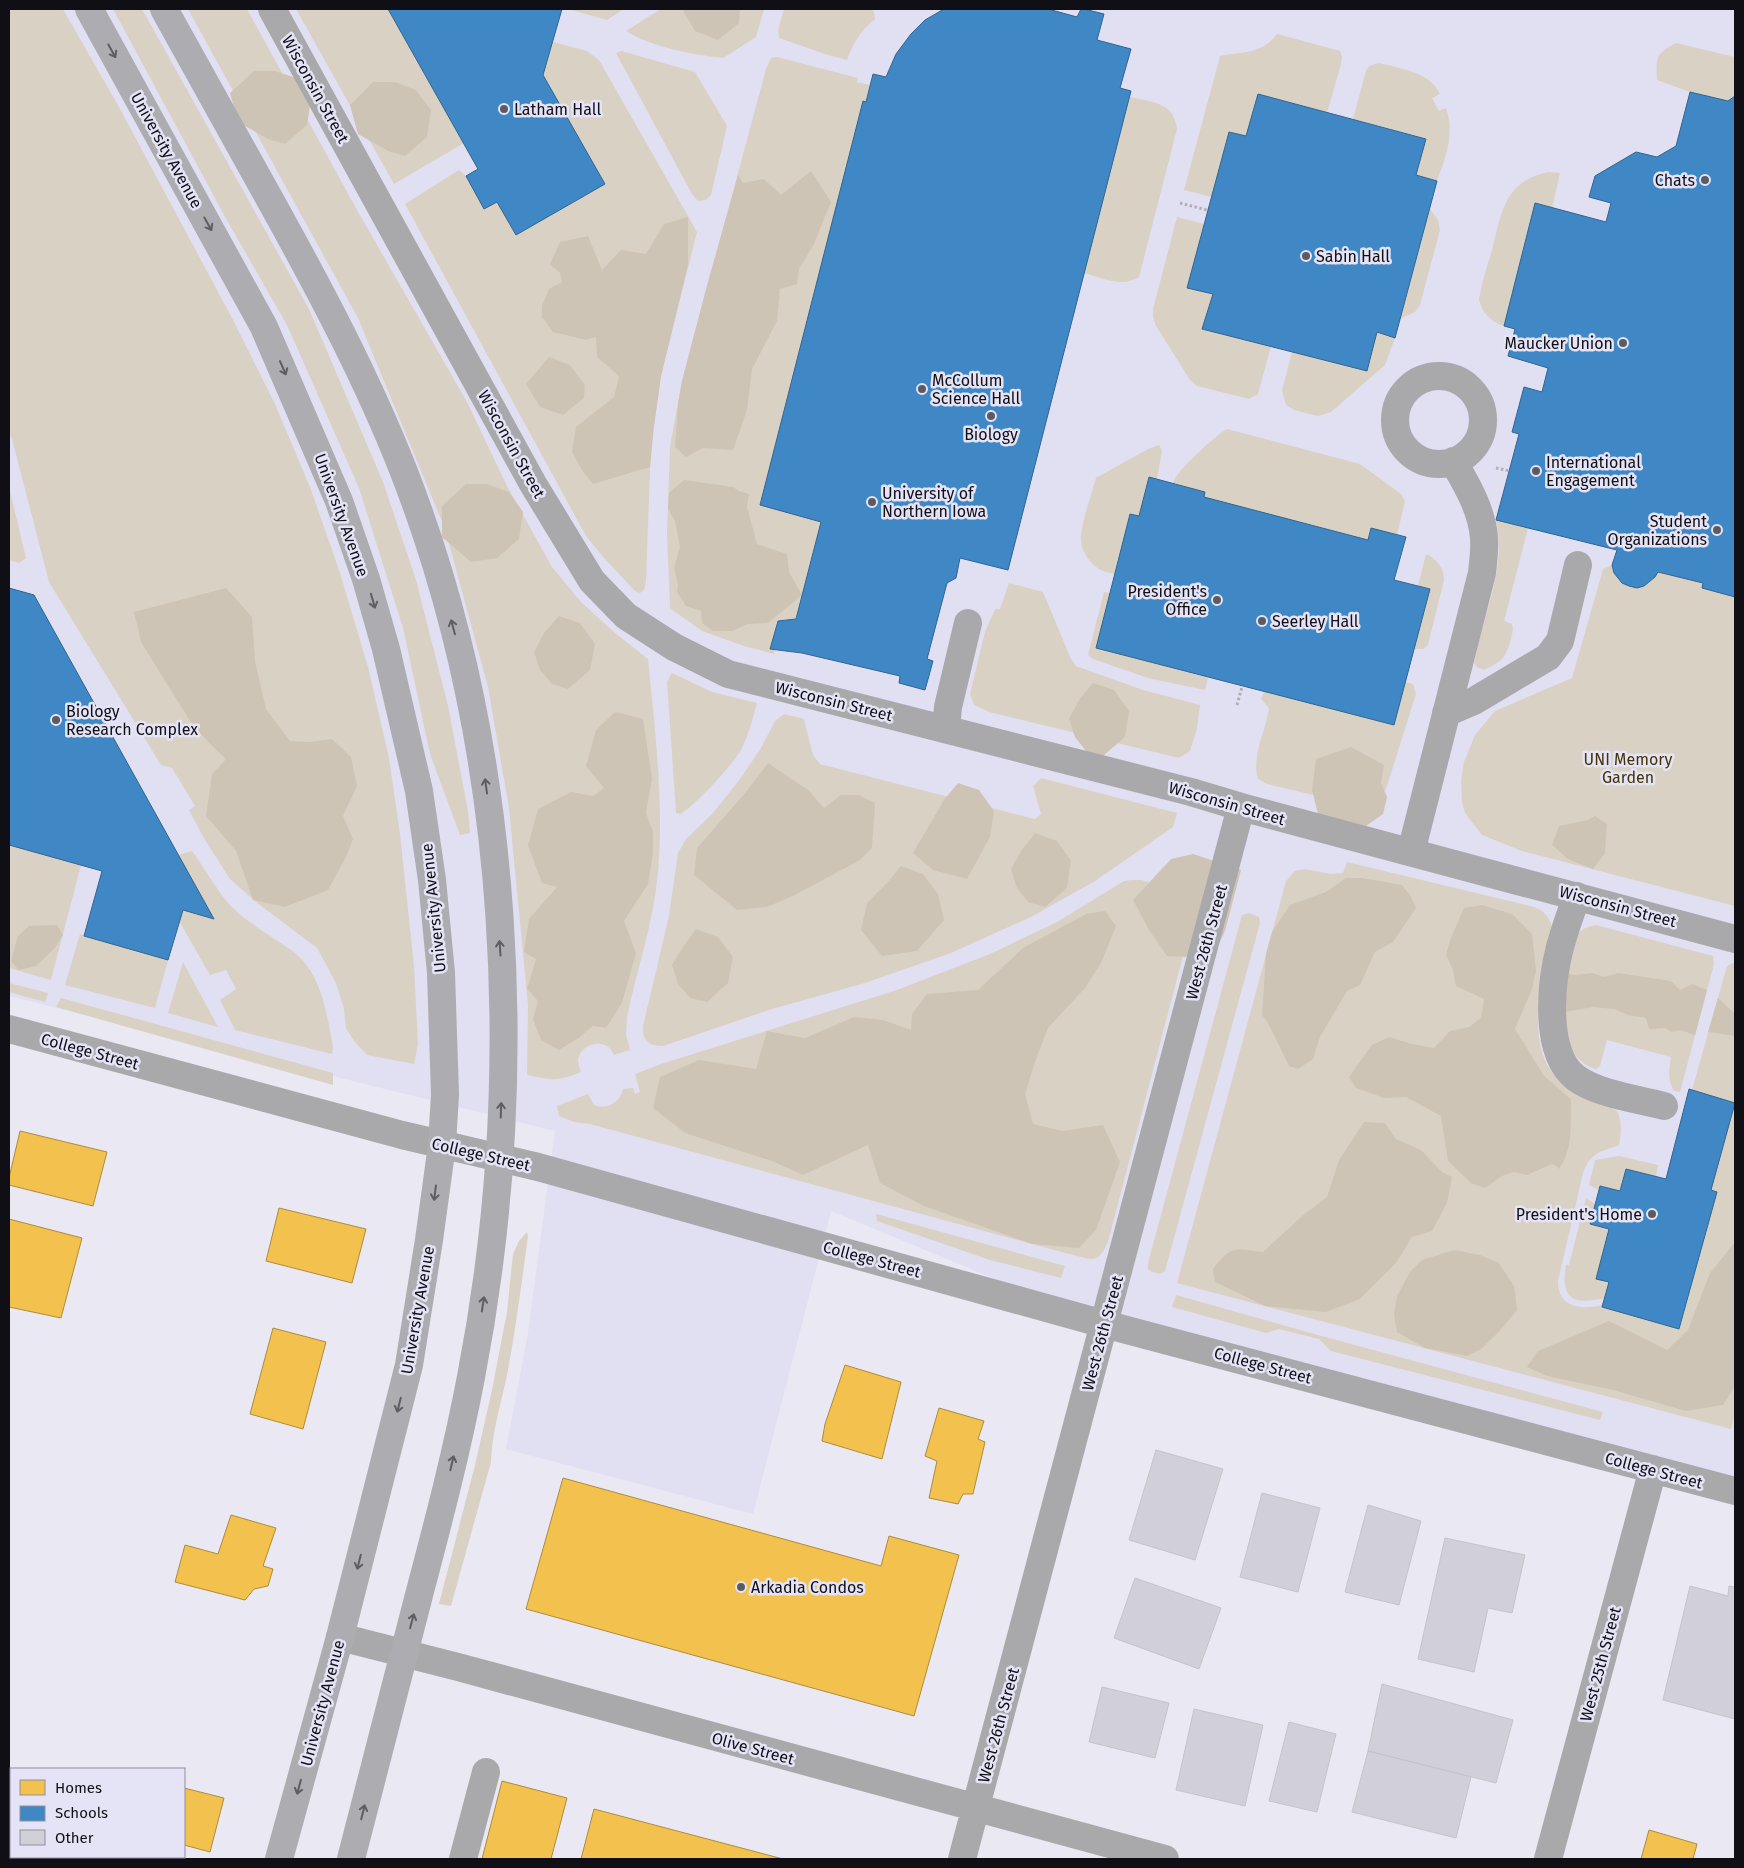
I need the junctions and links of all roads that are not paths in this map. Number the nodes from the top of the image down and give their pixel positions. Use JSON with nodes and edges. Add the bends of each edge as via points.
{"nodes":[{"id":1,"x":89,"y":9,"type":"edge"},
{"id":2,"x":164,"y":9,"type":"edge"},
{"id":3,"x":272,"y":9,"type":"edge"},
{"id":4,"x":1454,"y":461,"type":"dead end"},
{"id":5,"x":1578,"y":565,"type":"dead end"},
{"id":6,"x":968,"y":623,"type":"dead end"},
{"id":7,"x":1446,"y":713,"type":"junction"},
{"id":8,"x":946,"y":729,"type":"junction"},
{"id":9,"x":1241,"y":807,"type":"junction"},
{"id":10,"x":1412,"y":852,"type":"junction"},
{"id":11,"x":1577,"y":896,"type":"junction"},
{"id":12,"x":1735,"y":939,"type":"edge"},
{"id":13,"x":9,"y":1029,"type":"edge"},
{"id":14,"x":1664,"y":1106,"type":"dead end"},
{"id":15,"x":442,"y":1145,"type":"junction"},
{"id":16,"x":500,"y":1159,"type":"junction"},
{"id":17,"x":1104,"y":1324,"type":"junction"},
{"id":18,"x":1653,"y":1469,"type":"junction"},
{"id":19,"x":1735,"y":1491,"type":"edge"},
{"id":20,"x":340,"y":1637,"type":"junction"},
{"id":21,"x":404,"y":1654,"type":"junction"},
{"id":22,"x":486,"y":1772,"type":"dead end"},
{"id":23,"x":976,"y":1808,"type":"junction"},
{"id":24,"x":279,"y":1859,"type":"edge"},
{"id":25,"x":351,"y":1859,"type":"edge"},
{"id":26,"x":463,"y":1859,"type":"edge"},
{"id":27,"x":962,"y":1859,"type":"edge"},
{"id":28,"x":1166,"y":1859,"type":"edge"},
{"id":29,"x":1548,"y":1859,"type":"edge"}],
"edges":[{"from":1,"to":15,"type":"main road","name":"University Avenue","one_way":true,"via":[[264,327],[336,491],[366,579],[412,756],[432,880],[440,973],[444,1094]]},
{"from":16,"to":2,"type":"main road","one_way":true,"via":[[504,1051],[496,886],[475,717],[454,627],[402,467],[336,322]]},
{"from":3,"to":8,"type":"street","name":"Wisconsin Street","via":[[533,484],[592,581],[626,616],[674,647],[728,674]]},
{"from":4,"to":7,"type":"street","via":[[1479,512],[1484,539],[1482,574]]},
{"from":5,"to":7,"type":"street","via":[[1560,642],[1548,657],[1474,701]]},
{"from":6,"to":8,"type":"street","via":[[948,707]]},
{"from":7,"to":10,"type":"street"},
{"from":8,"to":9,"type":"street","name":"Wisconsin Street"},
{"from":9,"to":10,"type":"street","name":"Wisconsin Street"},
{"from":9,"to":17,"type":"street","name":"West 26th Street"},
{"from":10,"to":11,"type":"street","name":"Wisconsin Street"},
{"from":11,"to":12,"type":"street","name":"Wisconsin Street"},
{"from":11,"to":14,"type":"street","via":[[1560,948],[1554,988],[1552,1017],[1558,1051],[1568,1071],[1587,1084]]},
{"from":13,"to":15,"type":"street","name":"College Street"},
{"from":15,"to":16,"type":"street","name":"College Street"},
{"from":15,"to":20,"type":"main road","name":"University Avenue","one_way":true,"via":[[409,1365]]},
{"from":16,"to":17,"type":"street","name":"College Street"},
{"from":21,"to":16,"type":"main road","one_way":true,"via":[[472,1377],[496,1216]]},
{"from":17,"to":18,"type":"street","name":"College Street"},
{"from":17,"to":23,"type":"street","name":"West 26th Street"},
{"from":18,"to":19,"type":"street","name":"College Street"},
{"from":18,"to":29,"type":"street","name":"West 25th Street"},
{"from":20,"to":21,"type":"street","name":"Olive Street"},
{"from":20,"to":24,"type":"main road","name":"University Avenue","one_way":true},
{"from":21,"to":23,"type":"street","name":"Olive Street"},
{"from":25,"to":21,"type":"main road","one_way":true},
{"from":22,"to":26,"type":"street"},
{"from":23,"to":27,"type":"street","name":"West 26th Street"},
{"from":23,"to":28,"type":"street","name":"Olive Street"}]}
